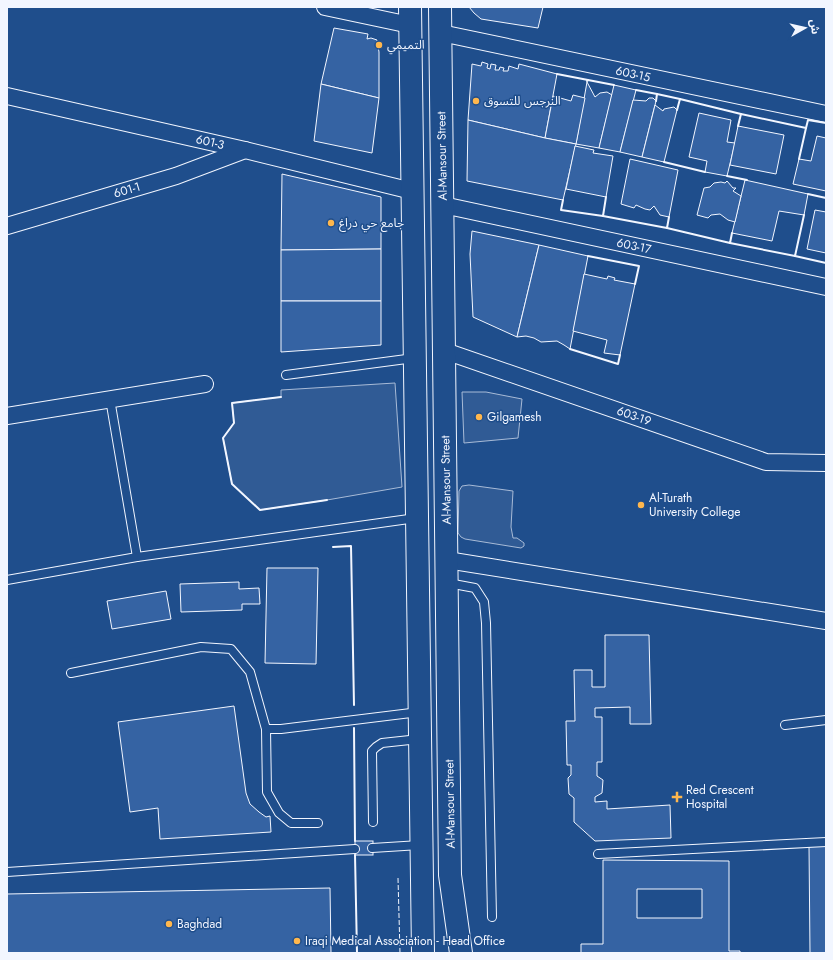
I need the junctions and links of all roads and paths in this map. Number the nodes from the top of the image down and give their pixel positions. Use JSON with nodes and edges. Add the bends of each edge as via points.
{"nodes":[{"id":1,"x":325,"y":7,"type":"edge"},
{"id":2,"x":440,"y":7,"type":"edge"},
{"id":3,"x":410,"y":16,"type":"edge"},
{"id":4,"x":441,"y":33,"type":"junction"},
{"id":5,"x":7,"y":96,"type":"edge"},
{"id":6,"x":826,"y":114,"type":"edge"},
{"id":7,"x":245,"y":150,"type":"junction"},
{"id":8,"x":412,"y":191,"type":"junction"},
{"id":9,"x":443,"y":205,"type":"junction"},
{"id":10,"x":7,"y":226,"type":"edge"},
{"id":11,"x":826,"y":287,"type":"edge"},
{"id":12,"x":445,"y":351,"type":"junction"},
{"id":13,"x":414,"y":358,"type":"junction"},
{"id":14,"x":286,"y":375,"type":"dead end"},
{"id":15,"x":205,"y":384,"type":"dead end"},
{"id":16,"x":110,"y":399,"type":"junction"},
{"id":17,"x":7,"y":416,"type":"edge"},
{"id":18,"x":826,"y":463,"type":"edge"},
{"id":19,"x":417,"y":518,"type":"junction"},
{"id":20,"x":137,"y":557,"type":"junction"},
{"id":21,"x":447,"y":560,"type":"junction"},
{"id":22,"x":7,"y":580,"type":"edge"},
{"id":23,"x":447,"y":582,"type":"junction"},
{"id":24,"x":826,"y":621,"type":"edge"},
{"id":25,"x":71,"y":673,"type":"dead end"},
{"id":26,"x":419,"y":712,"type":"junction"},
{"id":27,"x":826,"y":720,"type":"edge"},
{"id":28,"x":785,"y":725,"type":"dead end"},
{"id":29,"x":266,"y":729,"type":"junction"},
{"id":30,"x":420,"y":739,"type":"junction"},
{"id":31,"x":373,"y":822,"type":"dead end"},
{"id":32,"x":318,"y":823,"type":"dead end"},
{"id":33,"x":826,"y":842,"type":"edge"},
{"id":34,"x":421,"y":845,"type":"junction"},
{"id":35,"x":372,"y":848,"type":"dead end"},
{"id":36,"x":355,"y":849,"type":"dead end"},
{"id":37,"x":598,"y":854,"type":"dead end"},
{"id":38,"x":7,"y":872,"type":"edge"},
{"id":39,"x":492,"y":917,"type":"dead end"},
{"id":40,"x":423,"y":949,"type":"edge"},
{"id":41,"x":461,"y":953,"type":"edge"}],
"edges":[{"from":1,"to":3,"type":"street"},
{"from":2,"to":4,"type":"main road","name":"Al-Mansour Street"},
{"from":3,"to":8,"type":"main road"},
{"from":4,"to":6,"type":"street","name":"603-15"},
{"from":4,"to":9,"type":"main road","name":"Al-Mansour Street"},
{"from":5,"to":7,"type":"street","name":"601-3"},
{"from":7,"to":8,"type":"street","name":"601-3"},
{"from":7,"to":10,"type":"street","name":"601-1","via":[[176,176]]},
{"from":8,"to":13,"type":"main road"},
{"from":9,"to":11,"type":"street","name":"603-17"},
{"from":9,"to":12,"type":"main road","name":"Al-Mansour Street"},
{"from":12,"to":18,"type":"street","name":"603-19","via":[[766,462]]},
{"from":12,"to":21,"type":"main road","name":"Al-Mansour Street"},
{"from":13,"to":14,"type":"lane"},
{"from":13,"to":19,"type":"main road"},
{"from":15,"to":16,"type":"street"},
{"from":16,"to":17,"type":"street"},
{"from":16,"to":20,"type":"lane"},
{"from":19,"to":20,"type":"lane"},
{"from":19,"to":26,"type":"main road"},
{"from":20,"to":22,"type":"lane"},
{"from":21,"to":23,"type":"main road","name":"Al-Mansour Street"},
{"from":21,"to":24,"type":"street"},
{"from":23,"to":39,"type":"lane","via":[[475,588],[484,602]]},
{"from":23,"to":41,"type":"main road","name":"Al-Mansour Street","via":[[450,875]]},
{"from":25,"to":29,"type":"lane","via":[[201,647],[231,649],[250,672]]},
{"from":26,"to":29,"type":"lane"},
{"from":26,"to":30,"type":"main road"},
{"from":27,"to":28,"type":"lane"},
{"from":29,"to":32,"type":"lane","via":[[267,792],[279,813],[291,823]]},
{"from":30,"to":31,"type":"lane","via":[[382,743],[372,751]]},
{"from":30,"to":34,"type":"main road"},
{"from":33,"to":37,"type":"lane"},
{"from":34,"to":35,"type":"lane"},
{"from":34,"to":40,"type":"main road"},
{"from":36,"to":38,"type":"lane"}]}
